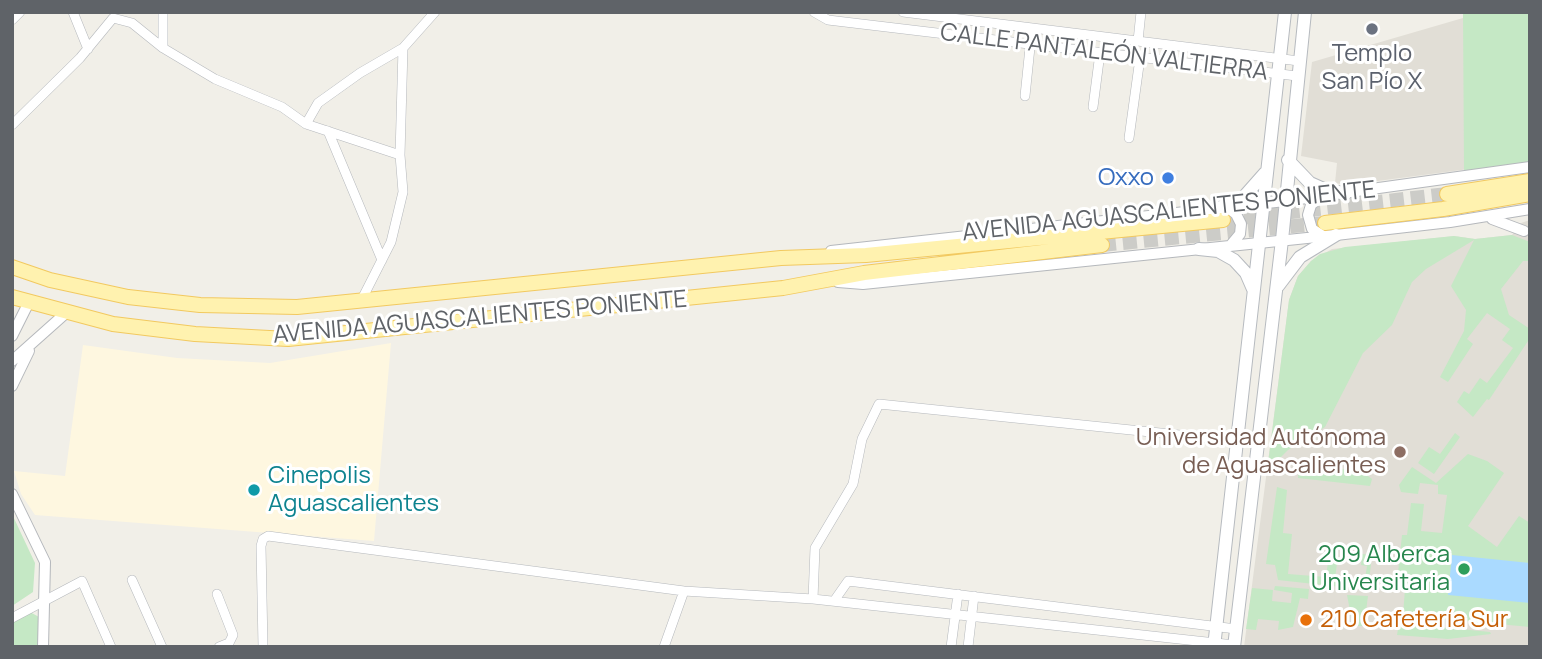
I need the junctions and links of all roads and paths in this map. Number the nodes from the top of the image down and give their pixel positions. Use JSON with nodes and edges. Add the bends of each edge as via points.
{"nodes":[{"id":1,"x":20,"y":12,"type":"edge"},
{"id":2,"x":73,"y":12,"type":"edge"},
{"id":3,"x":163,"y":12,"type":"edge"},
{"id":4,"x":435,"y":12,"type":"edge"},
{"id":5,"x":814,"y":12,"type":"edge"},
{"id":6,"x":902,"y":12,"type":"edge"},
{"id":7,"x":1141,"y":12,"type":"edge"},
{"id":8,"x":1285,"y":12,"type":"edge"},
{"id":9,"x":1305,"y":12,"type":"edge"},
{"id":10,"x":916,"y":13,"type":"edge"},
{"id":11,"x":829,"y":16,"type":"edge"},
{"id":12,"x":12,"y":20,"type":"edge"},
{"id":13,"x":1032,"y":28,"type":"junction"},
{"id":14,"x":1138,"y":41,"type":"junction"},
{"id":15,"x":1030,"y":45,"type":"junction"},
{"id":16,"x":163,"y":48,"type":"junction"},
{"id":17,"x":403,"y":48,"type":"junction"},
{"id":18,"x":88,"y":49,"type":"junction"},
{"id":19,"x":1100,"y":53,"type":"junction"},
{"id":20,"x":1140,"y":58,"type":"junction"},
{"id":21,"x":1280,"y":59,"type":"junction"},
{"id":22,"x":1299,"y":61,"type":"junction"},
{"id":23,"x":1278,"y":74,"type":"junction"},
{"id":24,"x":1297,"y":76,"type":"junction"},
{"id":25,"x":1025,"y":96,"type":"dead end"},
{"id":26,"x":1093,"y":107,"type":"dead end"},
{"id":27,"x":306,"y":124,"type":"junction"},
{"id":28,"x":12,"y":125,"type":"edge"},
{"id":29,"x":328,"y":131,"type":"junction"},
{"id":30,"x":1129,"y":138,"type":"dead end"},
{"id":31,"x":400,"y":155,"type":"junction"},
{"id":32,"x":1288,"y":160,"type":"junction"},
{"id":33,"x":1530,"y":167,"type":"edge"},
{"id":34,"x":1267,"y":169,"type":"junction"},
{"id":35,"x":1530,"y":181,"type":"edge"},
{"id":36,"x":1346,"y":193,"type":"junction"},
{"id":37,"x":1447,"y":194,"type":"tunnel mouth"},
{"id":38,"x":1530,"y":194,"type":"edge"},
{"id":39,"x":1322,"y":196,"type":"junction"},
{"id":40,"x":1285,"y":201,"type":"junction"},
{"id":41,"x":1264,"y":203,"type":"junction"},
{"id":42,"x":1530,"y":209,"type":"edge"},
{"id":43,"x":1223,"y":212,"type":"junction"},
{"id":44,"x":1483,"y":218,"type":"junction"},
{"id":45,"x":1328,"y":231,"type":"junction"},
{"id":46,"x":1524,"y":231,"type":"dead end"},
{"id":47,"x":1282,"y":240,"type":"junction"},
{"id":48,"x":1260,"y":243,"type":"junction"},
{"id":49,"x":1102,"y":245,"type":"tunnel mouth"},
{"id":50,"x":1230,"y":246,"type":"junction"},
{"id":51,"x":1199,"y":249,"type":"junction"},
{"id":52,"x":382,"y":260,"type":"junction"},
{"id":53,"x":12,"y":267,"type":"edge"},
{"id":54,"x":824,"y":281,"type":"junction"},
{"id":55,"x":1276,"y":289,"type":"junction"},
{"id":56,"x":1255,"y":293,"type":"junction"},
{"id":57,"x":12,"y":297,"type":"edge"},
{"id":58,"x":361,"y":300,"type":"junction"},
{"id":59,"x":29,"y":302,"type":"junction"},
{"id":60,"x":67,"y":312,"type":"junction"},
{"id":61,"x":12,"y":336,"type":"edge"},
{"id":62,"x":34,"y":342,"type":"junction"},
{"id":63,"x":12,"y":360,"type":"edge"},
{"id":64,"x":12,"y":386,"type":"edge"},
{"id":65,"x":1238,"y":441,"type":"junction"},
{"id":66,"x":12,"y":494,"type":"edge"},
{"id":67,"x":132,"y":580,"type":"dead end"},
{"id":68,"x":684,"y":591,"type":"junction"},
{"id":69,"x":217,"y":594,"type":"dead end"},
{"id":70,"x":958,"y":594,"type":"junction"},
{"id":71,"x":974,"y":596,"type":"junction"},
{"id":72,"x":813,"y":599,"type":"junction"},
{"id":73,"x":44,"y":600,"type":"junction"},
{"id":74,"x":834,"y":601,"type":"junction"},
{"id":75,"x":955,"y":615,"type":"junction"},
{"id":76,"x":972,"y":616,"type":"junction"},
{"id":77,"x":12,"y":618,"type":"edge"},
{"id":78,"x":1217,"y":624,"type":"junction"},
{"id":79,"x":1236,"y":629,"type":"junction"},
{"id":80,"x":1214,"y":645,"type":"edge"},
{"id":81,"x":1234,"y":646,"type":"edge"},
{"id":82,"x":43,"y":647,"type":"edge"},
{"id":83,"x":111,"y":647,"type":"edge"},
{"id":84,"x":162,"y":647,"type":"edge"},
{"id":85,"x":219,"y":647,"type":"edge"},
{"id":86,"x":263,"y":647,"type":"edge"},
{"id":87,"x":664,"y":647,"type":"edge"},
{"id":88,"x":951,"y":647,"type":"edge"},
{"id":89,"x":968,"y":647,"type":"edge"}],
"edges":[{"from":1,"to":12,"type":"street"},
{"from":2,"to":18,"type":"street"},
{"from":3,"to":16,"type":"street"},
{"from":4,"to":17,"type":"street"},
{"from":5,"to":11,"type":"street"},
{"from":6,"to":10,"type":"street","name":"CALLE PANTALEÓN VALTIERRA"},
{"from":7,"to":14,"type":"street"},
{"from":8,"to":21,"type":"main road"},
{"from":9,"to":22,"type":"main road"},
{"from":10,"to":13,"type":"street","name":"CALLE PANTALEÓN VALTIERRA"},
{"from":11,"to":15,"type":"street","name":"CALLE PANTALEÓN VALTIERRA"},
{"from":13,"to":14,"type":"street","name":"CALLE PANTALEÓN VALTIERRA"},
{"from":13,"to":15,"type":"street"},
{"from":14,"to":21,"type":"street","name":"CALLE PANTALEÓN VALTIERRA"},
{"from":15,"to":19,"type":"street","name":"CALLE PANTALEÓN VALTIERRA"},
{"from":15,"to":25,"type":"street"},
{"from":16,"to":18,"type":"street","via":[[132,23],[113,18]]},
{"from":16,"to":27,"type":"street","via":[[215,79],[282,107]]},
{"from":17,"to":27,"type":"street","via":[[359,72],[318,103]]},
{"from":17,"to":31,"type":"street"},
{"from":18,"to":28,"type":"street"},
{"from":19,"to":20,"type":"street","name":"CALLE PANTALEÓN VALTIERRA"},
{"from":19,"to":26,"type":"street"},
{"from":20,"to":23,"type":"street","name":"CALLE PANTALEÓN VALTIERRA"},
{"from":20,"to":30,"type":"street"},
{"from":21,"to":22,"type":"street","name":"CALLE PANTALEÓN VALTIERRA"},
{"from":21,"to":23,"type":"main road"},
{"from":22,"to":24,"type":"main road"},
{"from":23,"to":24,"type":"street","name":"CALLE PANTALEÓN VALTIERRA"},
{"from":23,"to":34,"type":"main road"},
{"from":24,"to":32,"type":"main road"},
{"from":27,"to":29,"type":"street"},
{"from":29,"to":31,"type":"street"},
{"from":29,"to":52,"type":"street"},
{"from":31,"to":52,"type":"street","via":[[403,192]]},
{"from":32,"to":36,"type":"main road","via":[[1310,183]]},
{"from":32,"to":40,"type":"main road"},
{"from":33,"to":36,"type":"street","name":"AVENIDA AGUASCALIENTES PONIENTE"},
{"from":34,"to":41,"type":"main road"},
{"from":34,"to":43,"type":"main road","via":[[1250,193]]},
{"from":35,"to":37,"type":"main road"},
{"from":36,"to":39,"type":"street","name":"AVENIDA AGUASCALIENTES PONIENTE"},
{"from":38,"to":45,"type":"main road","name":"AVENIDA AGUASCALIENTES PONIENTE"},
{"from":39,"to":40,"type":"street","name":"AVENIDA AGUASCALIENTES PONIENTE"},
{"from":39,"to":45,"type":"street","via":[[1311,205],[1308,215],[1312,229]]},
{"from":40,"to":41,"type":"street","name":"AVENIDA AGUASCALIENTES PONIENTE"},
{"from":40,"to":47,"type":"main road"},
{"from":41,"to":43,"type":"street","name":"AVENIDA AGUASCALIENTES PONIENTE"},
{"from":41,"to":48,"type":"main road"},
{"from":42,"to":44,"type":"street","name":"AVENIDA AGUASCALIENTES PONIENTE"},
{"from":43,"to":50,"type":"street","via":[[1236,214],[1241,224],[1240,234]]},
{"from":43,"to":58,"type":"main road","name":"AVENIDA AGUASCALIENTES PONIENTE","via":[[866,256],[809,256]]},
{"from":44,"to":45,"type":"street","name":"AVENIDA AGUASCALIENTES PONIENTE"},
{"from":44,"to":46,"type":"street"},
{"from":45,"to":47,"type":"street","name":"AVENIDA AGUASCALIENTES PONIENTE"},
{"from":45,"to":55,"type":"main road"},
{"from":47,"to":48,"type":"street","name":"AVENIDA AGUASCALIENTES PONIENTE"},
{"from":47,"to":55,"type":"main road"},
{"from":48,"to":50,"type":"street","name":"AVENIDA AGUASCALIENTES PONIENTE"},
{"from":48,"to":56,"type":"main road"},
{"from":49,"to":54,"type":"main road","name":"AVENIDA AGUASCALIENTES PONIENTE"},
{"from":50,"to":51,"type":"street","name":"AVENIDA AGUASCALIENTES PONIENTE"},
{"from":51,"to":54,"type":"street","name":"AVENIDA AGUASCALIENTES PONIENTE","via":[[863,284]]},
{"from":51,"to":56,"type":"main road","via":[[1218,251],[1234,260]]},
{"from":52,"to":58,"type":"street"},
{"from":53,"to":58,"type":"main road","name":"AVENIDA AGUASCALIENTES PONIENTE","via":[[90,290],[200,305],[297,307]]},
{"from":54,"to":60,"type":"main road","name":"AVENIDA AGUASCALIENTES PONIENTE","via":[[288,339],[183,333],[113,324]]},
{"from":55,"to":79,"type":"main road"},
{"from":56,"to":65,"type":"main road"},
{"from":57,"to":59,"type":"main road","name":"AVENIDA AGUASCALIENTES PONIENTE"},
{"from":59,"to":60,"type":"main road","name":"AVENIDA AGUASCALIENTES PONIENTE"},
{"from":59,"to":61,"type":"street"},
{"from":60,"to":62,"type":"street"},
{"from":62,"to":63,"type":"street"},
{"from":62,"to":64,"type":"street"},
{"from":65,"to":72,"type":"street","via":[[879,404],[862,439],[853,484],[815,548]]},
{"from":65,"to":78,"type":"main road"},
{"from":66,"to":73,"type":"street","via":[[45,562]]},
{"from":67,"to":84,"type":"street"},
{"from":68,"to":72,"type":"street"},
{"from":68,"to":86,"type":"street","via":[[268,537],[261,546]]},
{"from":68,"to":87,"type":"street"},
{"from":69,"to":85,"type":"street","via":[[233,635]]},
{"from":70,"to":71,"type":"street"},
{"from":70,"to":74,"type":"street","via":[[848,581]]},
{"from":70,"to":75,"type":"street"},
{"from":71,"to":76,"type":"street"},
{"from":71,"to":78,"type":"street"},
{"from":72,"to":74,"type":"street"},
{"from":73,"to":77,"type":"street"},
{"from":73,"to":82,"type":"street"},
{"from":73,"to":83,"type":"street","via":[[82,581]]},
{"from":74,"to":75,"type":"street"},
{"from":75,"to":76,"type":"street"},
{"from":75,"to":88,"type":"street"},
{"from":76,"to":80,"type":"street"},
{"from":76,"to":89,"type":"street"},
{"from":78,"to":79,"type":"street"},
{"from":78,"to":80,"type":"main road"},
{"from":79,"to":81,"type":"main road"},
{"from":80,"to":81,"type":"street"}]}
